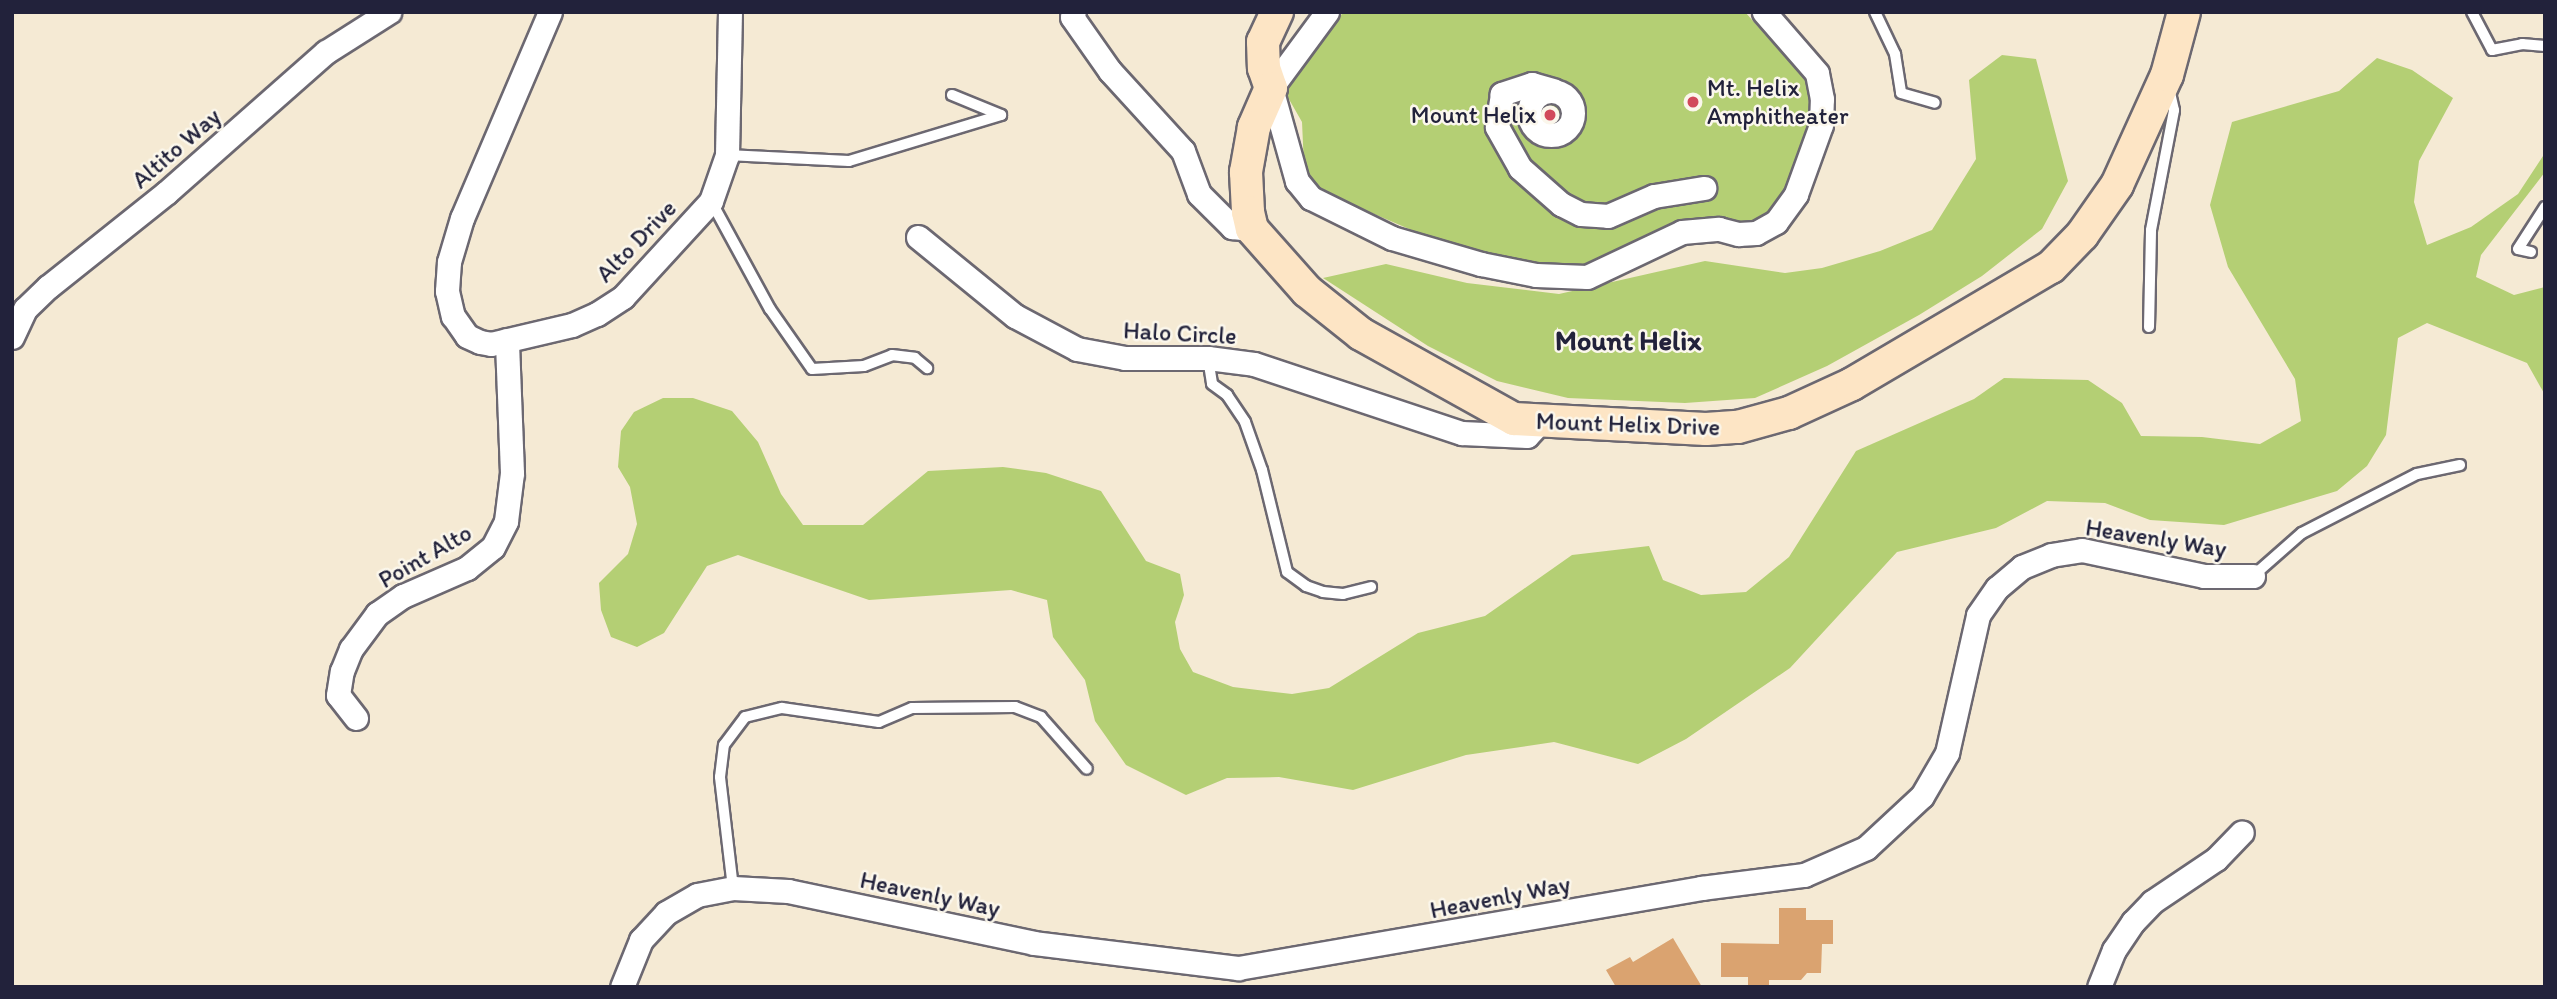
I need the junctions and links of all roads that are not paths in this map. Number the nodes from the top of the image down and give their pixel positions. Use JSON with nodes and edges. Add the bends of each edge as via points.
{"nodes":[{"id":1,"x":389,"y":12,"type":"edge"},
{"id":2,"x":550,"y":12,"type":"edge"},
{"id":3,"x":730,"y":12,"type":"edge"},
{"id":4,"x":1074,"y":12,"type":"edge"},
{"id":5,"x":1277,"y":12,"type":"edge"},
{"id":6,"x":1327,"y":12,"type":"edge"},
{"id":7,"x":1764,"y":12,"type":"edge"},
{"id":8,"x":1875,"y":12,"type":"edge"},
{"id":9,"x":2184,"y":12,"type":"edge"},
{"id":10,"x":2472,"y":12,"type":"edge"},
{"id":11,"x":2545,"y":46,"type":"edge"},
{"id":12,"x":2166,"y":75,"type":"junction"},
{"id":13,"x":1271,"y":88,"type":"junction"},
{"id":14,"x":1553,"y":90,"type":"dead end"},
{"id":15,"x":952,"y":94,"type":"dead end"},
{"id":16,"x":1935,"y":103,"type":"dead end"},
{"id":17,"x":727,"y":155,"type":"junction"},
{"id":18,"x":1704,"y":188,"type":"dead end"},
{"id":19,"x":711,"y":201,"type":"junction"},
{"id":20,"x":2545,"y":207,"type":"edge"},
{"id":21,"x":1251,"y":229,"type":"junction"},
{"id":22,"x":918,"y":237,"type":"dead end"},
{"id":23,"x":2531,"y":252,"type":"dead end"},
{"id":24,"x":2149,"y":327,"type":"dead end"},
{"id":25,"x":12,"y":337,"type":"edge"},
{"id":26,"x":507,"y":340,"type":"junction"},
{"id":27,"x":1208,"y":358,"type":"junction"},
{"id":28,"x":927,"y":369,"type":"dead end"},
{"id":29,"x":1542,"y":420,"type":"junction"},
{"id":30,"x":2460,"y":465,"type":"dead end"},
{"id":31,"x":2253,"y":576,"type":"joint"},
{"id":32,"x":1371,"y":587,"type":"dead end"},
{"id":33,"x":356,"y":718,"type":"dead end"},
{"id":34,"x":1087,"y":769,"type":"dead end"},
{"id":35,"x":2242,"y":832,"type":"dead end"},
{"id":36,"x":733,"y":888,"type":"junction"},
{"id":37,"x":622,"y":987,"type":"edge"},
{"id":38,"x":2099,"y":987,"type":"edge"}],
"edges":[{"from":1,"to":25,"type":"street","name":"Altito Way","via":[[326,52],[167,192],[48,287],[25,309]]},
{"from":2,"to":26,"type":"street","name":"Alto Drive","via":[[461,218],[447,276],[458,327],[480,342]]},
{"from":3,"to":17,"type":"street","name":"Alto Drive"},
{"from":4,"to":21,"type":"street","via":[[1110,71],[1183,151],[1199,194],[1232,227]]},
{"from":5,"to":13,"type":"street","via":[[1263,42]]},
{"from":6,"to":13,"type":"street"},
{"from":7,"to":13,"type":"street","via":[[1817,73],[1822,99],[1821,125],[1796,194],[1776,222],[1756,233],[1682,232],[1587,277],[1536,275],[1481,264],[1392,238],[1328,210],[1297,181]]},
{"from":8,"to":16,"type":"lane","via":[[1895,54],[1900,93]]},
{"from":9,"to":12,"type":"street","name":"Mount Helix Drive"},
{"from":10,"to":11,"type":"lane","via":[[2492,50],[2522,44]]},
{"from":12,"to":24,"type":"lane","via":[[2174,110],[2151,230]]},
{"from":12,"to":29,"type":"street","name":"Mount Helix Drive","via":[[2117,185],[2067,252],[2033,281],[1852,384],[1788,413],[1738,427]]},
{"from":13,"to":21,"type":"street","via":[[1254,127],[1246,172]]},
{"from":14,"to":18,"type":"street","via":[[1532,84],[1502,94],[1497,127],[1520,167],[1561,204],[1581,214],[1608,216],[1654,196]]},
{"from":15,"to":17,"type":"lane","via":[[1000,115],[849,161]]},
{"from":17,"to":19,"type":"street","name":"Alto Drive"},
{"from":19,"to":26,"type":"street","name":"Alto Drive","via":[[622,297],[572,325]]},
{"from":19,"to":28,"type":"lane","via":[[770,309],[812,369],[864,366],[892,355],[915,358]]},
{"from":20,"to":23,"type":"lane","via":[[2518,249]]},
{"from":21,"to":29,"type":"street","name":"Mount Helix Drive","via":[[1307,291],[1361,334],[1477,403],[1514,419]]},
{"from":22,"to":27,"type":"street","name":"Halo Circle","via":[[1015,316],[1077,349],[1125,358]]},
{"from":26,"to":33,"type":"street","name":"Point Alto","via":[[512,473],[506,521],[493,547],[467,568],[403,596],[377,614],[351,649],[342,671],[338,695]]},
{"from":27,"to":29,"type":"street","name":"Halo Circle","via":[[1254,364],[1462,433],[1527,436]]},
{"from":27,"to":32,"type":"lane","via":[[1212,384],[1227,395],[1245,422],[1287,572],[1323,592],[1343,594]]},
{"from":30,"to":31,"type":"lane","via":[[2417,474],[2301,533]]},
{"from":31,"to":36,"type":"street","name":"Heavenly Way","via":[[2204,576],[2082,550],[2051,555],[2022,567],[1997,588],[1978,615],[1947,753],[1922,796],[1866,848],[1826,868],[1782,880],[1676,892],[1364,950],[1238,968],[1034,943],[788,891]]},
{"from":34,"to":36,"type":"lane","via":[[1041,717],[1015,707],[912,708],[879,722],[782,708],[745,717],[724,745],[720,777]]},
{"from":35,"to":38,"type":"street","via":[[2216,859],[2143,912],[2114,950]]},
{"from":36,"to":37,"type":"street","name":"Heavenly Way","via":[[697,895],[666,913],[641,940]]}]}
